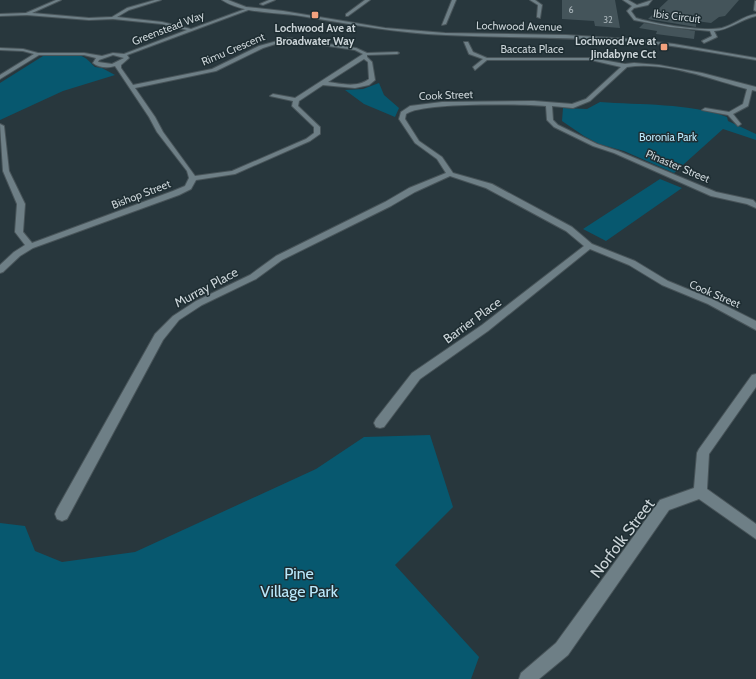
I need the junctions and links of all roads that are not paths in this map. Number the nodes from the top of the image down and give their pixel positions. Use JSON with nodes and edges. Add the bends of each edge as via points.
{"nodes":[{"id":1,"x":59,"y":0,"type":"edge"},
{"id":2,"x":159,"y":0,"type":"edge"},
{"id":3,"x":224,"y":0,"type":"edge"},
{"id":4,"x":273,"y":0,"type":"edge"},
{"id":5,"x":368,"y":0,"type":"edge"},
{"id":6,"x":454,"y":0,"type":"edge"},
{"id":7,"x":532,"y":0,"type":"edge"},
{"id":8,"x":625,"y":0,"type":"edge"},
{"id":9,"x":650,"y":0,"type":"edge"},
{"id":10,"x":756,"y":2,"type":"edge"},
{"id":11,"x":259,"y":3,"type":"edge"},
{"id":12,"x":241,"y":7,"type":"junction"},
{"id":13,"x":637,"y":7,"type":"junction"},
{"id":14,"x":251,"y":9,"type":"junction"},
{"id":15,"x":756,"y":10,"type":"edge"},
{"id":16,"x":283,"y":12,"type":"junction"},
{"id":17,"x":27,"y":14,"type":"junction"},
{"id":18,"x":0,"y":15,"type":"edge"},
{"id":19,"x":347,"y":15,"type":"dead end"},
{"id":20,"x":756,"y":15,"type":"edge"},
{"id":21,"x":540,"y":17,"type":"dead end"},
{"id":22,"x":113,"y":18,"type":"junction"},
{"id":23,"x":219,"y":18,"type":"junction"},
{"id":24,"x":641,"y":21,"type":"junction"},
{"id":25,"x":444,"y":24,"type":"dead end"},
{"id":26,"x":634,"y":24,"type":"dead end"},
{"id":27,"x":711,"y":29,"type":"junction"},
{"id":28,"x":190,"y":30,"type":"junction"},
{"id":29,"x":466,"y":42,"type":"dead end"},
{"id":30,"x":704,"y":42,"type":"dead end"},
{"id":31,"x":0,"y":49,"type":"edge"},
{"id":32,"x":397,"y":53,"type":"dead end"},
{"id":33,"x":38,"y":54,"type":"junction"},
{"id":34,"x":124,"y":55,"type":"junction"},
{"id":35,"x":365,"y":56,"type":"junction"},
{"id":36,"x":100,"y":57,"type":"junction"},
{"id":37,"x":486,"y":59,"type":"junction"},
{"id":38,"x":756,"y":59,"type":"edge"},
{"id":39,"x":118,"y":64,"type":"junction"},
{"id":40,"x":625,"y":66,"type":"junction"},
{"id":41,"x":475,"y":68,"type":"dead end"},
{"id":42,"x":0,"y":78,"type":"edge"},
{"id":43,"x":321,"y":84,"type":"junction"},
{"id":44,"x":131,"y":87,"type":"junction"},
{"id":45,"x":753,"y":89,"type":"edge"},
{"id":46,"x":273,"y":96,"type":"dead end"},
{"id":47,"x":296,"y":100,"type":"junction"},
{"id":48,"x":549,"y":105,"type":"junction"},
{"id":49,"x":705,"y":110,"type":"dead end"},
{"id":50,"x":730,"y":114,"type":"junction"},
{"id":51,"x":738,"y":124,"type":"dead end"},
{"id":52,"x":1,"y":126,"type":"dead end"},
{"id":53,"x":450,"y":174,"type":"junction"},
{"id":54,"x":193,"y":178,"type":"junction"},
{"id":55,"x":756,"y":196,"type":"edge"},
{"id":56,"x":753,"y":204,"type":"edge"},
{"id":57,"x":30,"y":246,"type":"junction"},
{"id":58,"x":589,"y":246,"type":"junction"},
{"id":59,"x":0,"y":270,"type":"edge"},
{"id":60,"x":756,"y":326,"type":"edge"},
{"id":61,"x":756,"y":378,"type":"edge"},
{"id":62,"x":380,"y":423,"type":"dead end"},
{"id":63,"x":700,"y":492,"type":"junction"},
{"id":64,"x":62,"y":514,"type":"dead end"},
{"id":65,"x":756,"y":532,"type":"edge"},
{"id":66,"x":526,"y":679,"type":"edge"}],
"edges":[{"from":1,"to":17,"type":"street"},
{"from":2,"to":22,"type":"street","via":[[128,9]]},
{"from":3,"to":12,"type":"street","name":"Lochwood Avenue"},
{"from":3,"to":12,"type":"street","name":"Lochwood Avenue","via":[[247,2]]},
{"from":4,"to":11,"type":"street"},
{"from":5,"to":19,"type":"street"},
{"from":6,"to":25,"type":"street"},
{"from":7,"to":21,"type":"street","via":[[540,5]]},
{"from":8,"to":13,"type":"street","name":"Ibis Circuit"},
{"from":9,"to":13,"type":"street","name":"Ibis Circuit","via":[[647,4]]},
{"from":10,"to":15,"type":"street"},
{"from":11,"to":14,"type":"street"},
{"from":11,"to":16,"type":"street","name":"Lochwood Avenue"},
{"from":12,"to":14,"type":"street","name":"Lochwood Avenue"},
{"from":12,"to":23,"type":"street","name":"Greenstead Way"},
{"from":13,"to":24,"type":"street","name":"Ibis Circuit","via":[[629,11],[635,19]]},
{"from":14,"to":16,"type":"street","name":"Lochwood Avenue"},
{"from":14,"to":23,"type":"street","name":"Greenstead Way"},
{"from":16,"to":38,"type":"street","name":"Lochwood Avenue","via":[[385,30],[629,40]]},
{"from":17,"to":18,"type":"street"},
{"from":17,"to":22,"type":"street","via":[[89,19]]},
{"from":20,"to":27,"type":"street","name":"Ibis Circuit","via":[[724,28]]},
{"from":22,"to":28,"type":"street","via":[[162,23]]},
{"from":23,"to":28,"type":"street","name":"Greenstead Way"},
{"from":24,"to":26,"type":"street","name":"Ibis Circuit"},
{"from":24,"to":27,"type":"street","name":"Ibis Circuit"},
{"from":27,"to":30,"type":"street","name":"Ibis Circuit","via":[[715,36]]},
{"from":28,"to":34,"type":"street","name":"Greenstead Way"},
{"from":29,"to":37,"type":"street","name":"Baccata Place","via":[[471,53]]},
{"from":31,"to":33,"type":"street","name":"Greenstead Way","via":[[23,50]]},
{"from":32,"to":35,"type":"street","name":"Rimu Crescent"},
{"from":33,"to":36,"type":"street","name":"Greenstead Way","via":[[70,53]]},
{"from":33,"to":42,"type":"street"},
{"from":34,"to":36,"type":"street","name":"Greenstead Way"},
{"from":34,"to":39,"type":"street","via":[[127,58]]},
{"from":35,"to":43,"type":"street","name":"Rimu Crescent"},
{"from":35,"to":43,"type":"street","via":[[370,62],[372,80],[368,84]]},
{"from":35,"to":44,"type":"street","name":"Rimu Crescent","via":[[356,49],[288,39],[261,47],[214,70]]},
{"from":36,"to":39,"type":"street","via":[[95,61],[97,64]]},
{"from":37,"to":40,"type":"street","name":"Baccata Place","via":[[591,59]]},
{"from":37,"to":41,"type":"street","name":"Baccata Place"},
{"from":39,"to":44,"type":"street"},
{"from":40,"to":45,"type":"street","via":[[654,66]]},
{"from":40,"to":48,"type":"street","name":"Cook Street","via":[[588,100],[573,106]]},
{"from":43,"to":47,"type":"street","name":"Rimu Crescent"},
{"from":44,"to":54,"type":"street"},
{"from":45,"to":50,"type":"street","via":[[746,105]]},
{"from":46,"to":47,"type":"street"},
{"from":47,"to":54,"type":"street","via":[[295,106],[317,128],[317,134],[232,173]]},
{"from":48,"to":53,"type":"street","name":"Cook Street","via":[[442,104],[410,108],[403,113],[402,119],[411,136],[440,158]]},
{"from":48,"to":56,"type":"street","name":"Pinaster Street","via":[[550,120],[556,126],[595,145],[714,194]]},
{"from":49,"to":50,"type":"street"},
{"from":50,"to":51,"type":"street"},
{"from":52,"to":57,"type":"street","via":[[6,170],[22,204],[20,232]]},
{"from":53,"to":58,"type":"street","name":"Cook Street","via":[[489,186],[569,229]]},
{"from":53,"to":64,"type":"street","name":"Murray Place","via":[[412,190],[279,258],[253,277],[199,303],[176,318],[159,337]]},
{"from":54,"to":57,"type":"street","name":"Bishop Street","via":[[188,187],[176,193]]},
{"from":55,"to":56,"type":"street","name":"Pinaster Street"},
{"from":57,"to":59,"type":"street","name":"Bishop Street"},
{"from":58,"to":60,"type":"street","name":"Cook Street","via":[[632,263],[665,283],[711,302]]},
{"from":58,"to":62,"type":"street","name":"Barrier Place","via":[[485,328],[416,376]]},
{"from":61,"to":63,"type":"street","via":[[703,453]]},
{"from":63,"to":65,"type":"street"},
{"from":63,"to":66,"type":"street","name":"Norfolk Street","via":[[665,505],[562,649]]}]}
